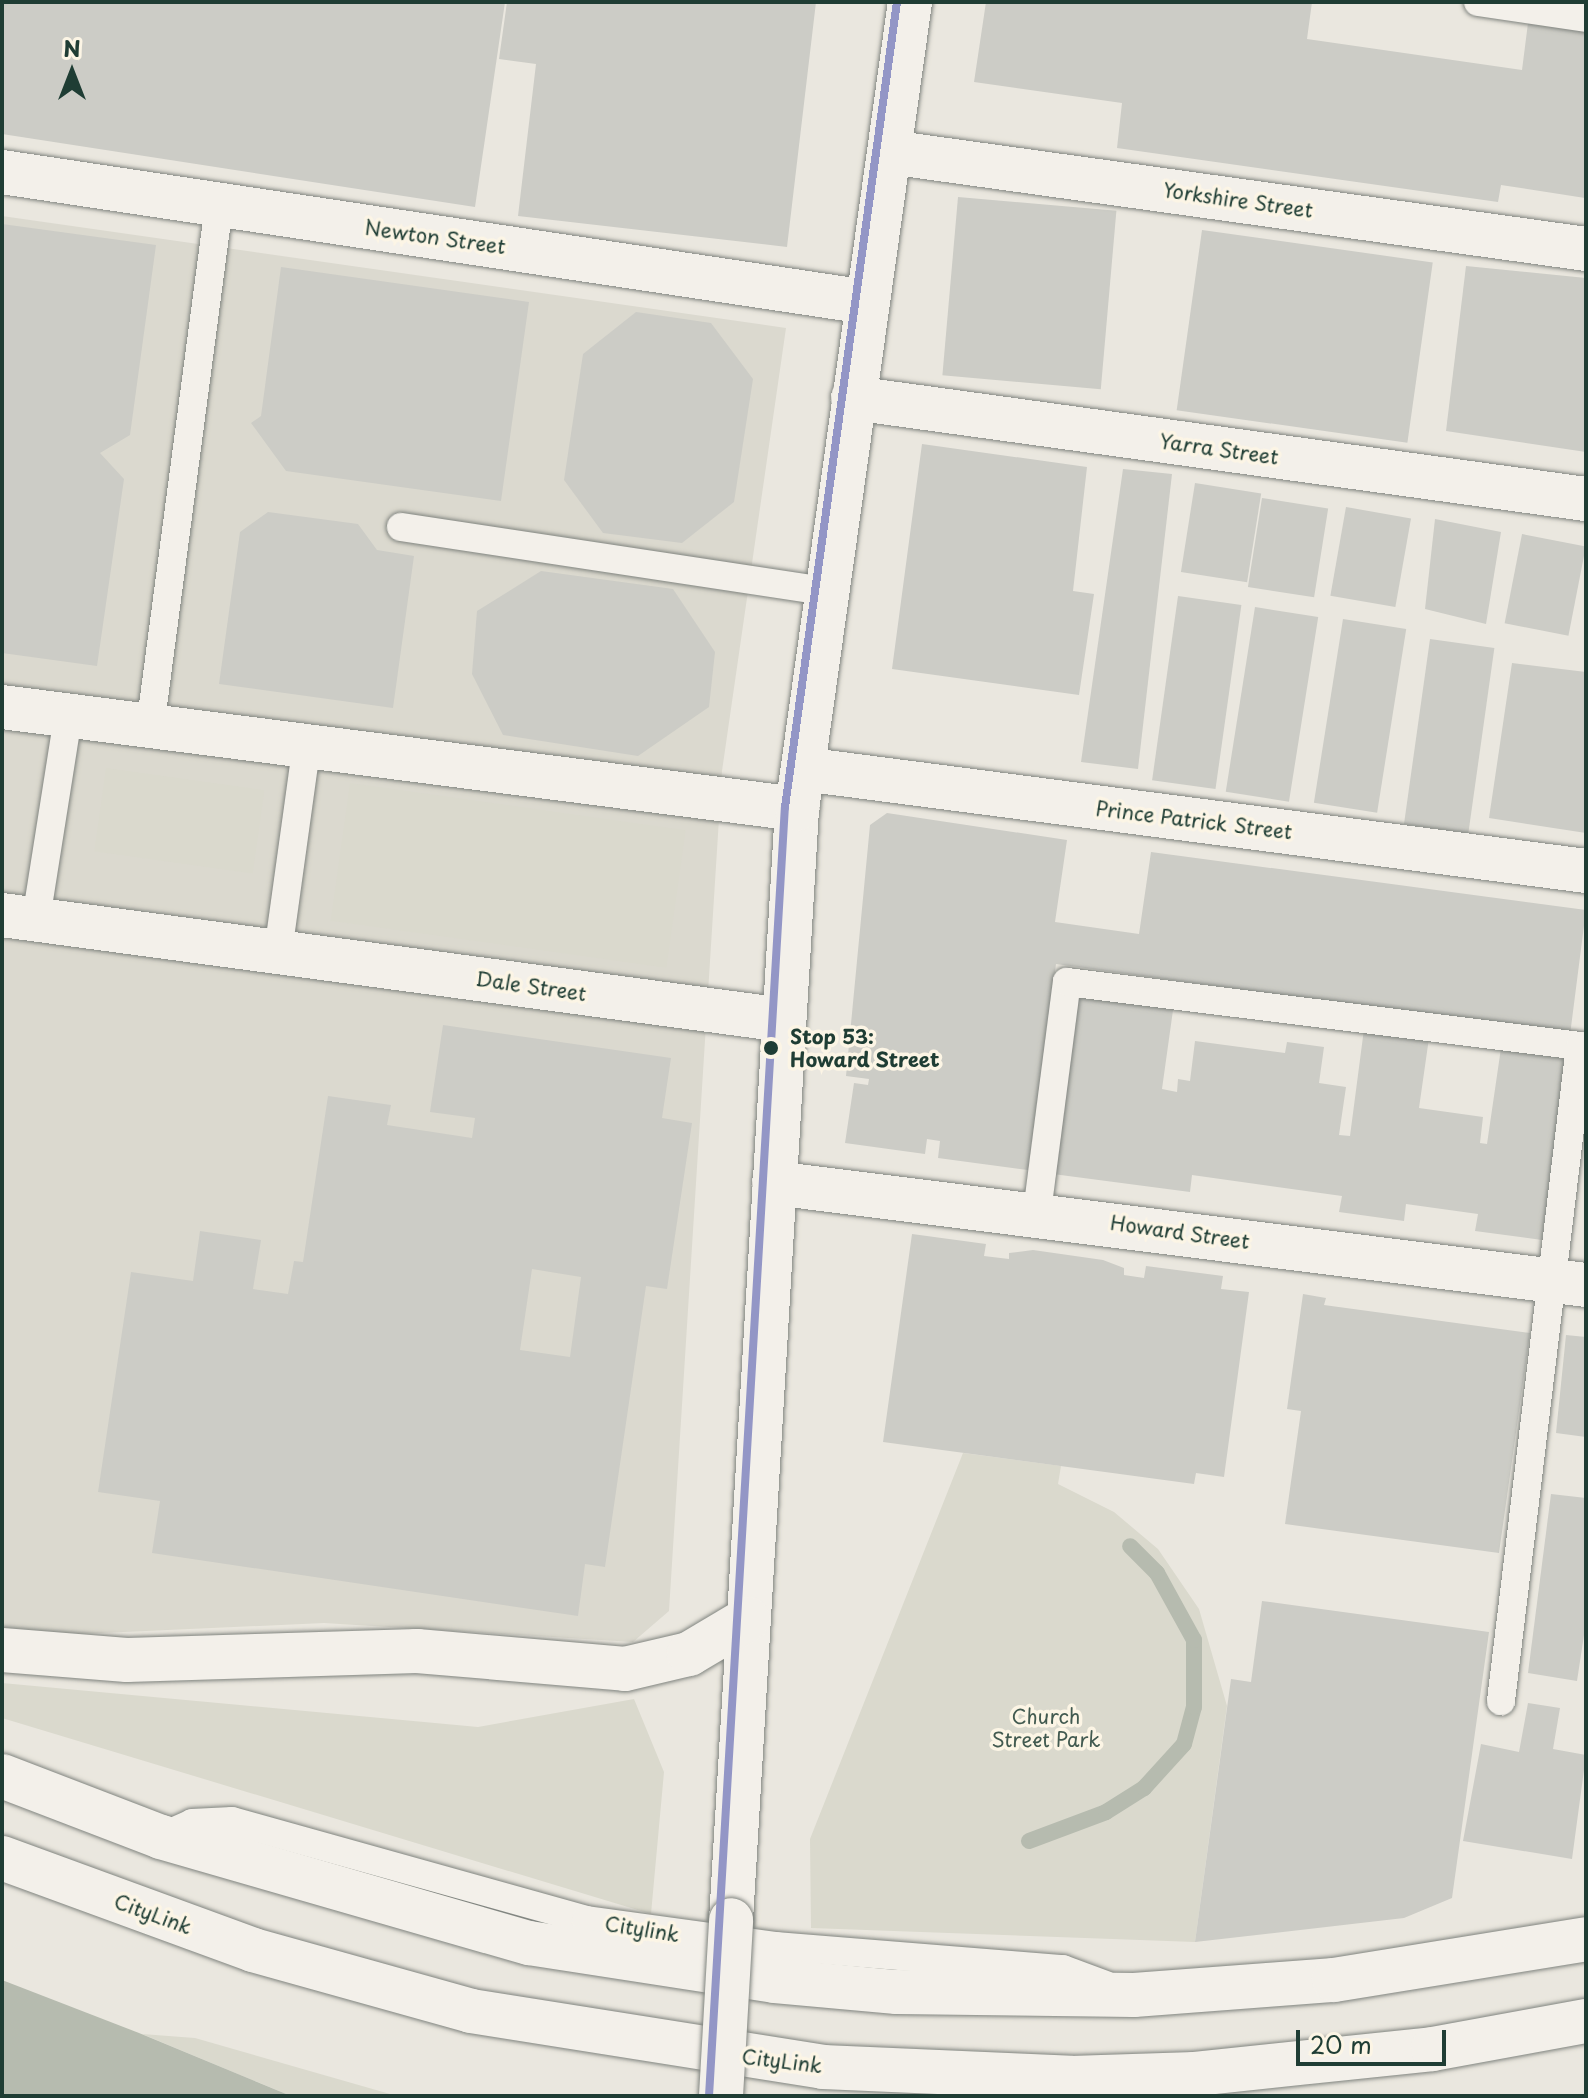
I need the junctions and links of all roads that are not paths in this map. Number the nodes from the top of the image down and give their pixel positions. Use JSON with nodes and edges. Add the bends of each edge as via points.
{"nodes":[{"id":1,"x":910,"y":2,"type":"edge"},
{"id":2,"x":1478,"y":2,"type":"edge"},
{"id":3,"x":1586,"y":18,"type":"edge"},
{"id":4,"x":889,"y":152,"type":"junction"},
{"id":5,"x":2,"y":172,"type":"edge"},
{"id":6,"x":219,"y":205,"type":"junction"},
{"id":7,"x":1586,"y":249,"type":"edge"},
{"id":8,"x":867,"y":302,"type":"junction"},
{"id":9,"x":853,"y":398,"type":"junction"},
{"id":10,"x":1586,"y":499,"type":"edge"},
{"id":11,"x":401,"y":527,"type":"dead end"},
{"id":12,"x":826,"y":591,"type":"junction"},
{"id":13,"x":2,"y":707,"type":"edge"},
{"id":14,"x":68,"y":716,"type":"junction"},
{"id":15,"x":150,"y":728,"type":"junction"},
{"id":16,"x":306,"y":750,"type":"junction"},
{"id":17,"x":800,"y":789,"type":"junction"},
{"id":18,"x":1586,"y":871,"type":"edge"},
{"id":19,"x":19,"y":917,"type":"edge"},
{"id":20,"x":278,"y":952,"type":"junction"},
{"id":21,"x":784,"y":1020,"type":"junction"},
{"id":22,"x":774,"y":1183,"type":"junction"},
{"id":23,"x":1037,"y":1212,"type":"junction"},
{"id":24,"x":1570,"y":1283,"type":"edge"},
{"id":25,"x":748,"y":1619,"type":"junction"},
{"id":26,"x":2,"y":1650,"type":"edge"},
{"id":27,"x":1501,"y":1701,"type":"dead end"},
{"id":28,"x":2,"y":1776,"type":"edge"},
{"id":29,"x":2,"y":1858,"type":"edge"},
{"id":30,"x":1586,"y":1939,"type":"edge"},
{"id":31,"x":1586,"y":2021,"type":"edge"},
{"id":32,"x":721,"y":2096,"type":"edge"}],
"edges":[{"from":1,"to":4,"type":"main road"},
{"from":2,"to":3,"type":"lane"},
{"from":4,"to":7,"type":"main road","name":"Yorkshire Street"},
{"from":4,"to":8,"type":"main road"},
{"from":5,"to":6,"type":"main road","name":"Newton Street"},
{"from":6,"to":8,"type":"main road","name":"Newton Street"},
{"from":6,"to":15,"type":"lane"},
{"from":8,"to":9,"type":"main road"},
{"from":9,"to":10,"type":"main road","name":"Yarra Street"},
{"from":9,"to":12,"type":"main road"},
{"from":11,"to":12,"type":"lane"},
{"from":12,"to":17,"type":"main road"},
{"from":13,"to":14,"type":"main road"},
{"from":14,"to":15,"type":"main road"},
{"from":14,"to":19,"type":"lane"},
{"from":15,"to":16,"type":"main road"},
{"from":16,"to":17,"type":"main road"},
{"from":16,"to":20,"type":"lane"},
{"from":17,"to":18,"type":"main road","name":"Prince Patrick Street"},
{"from":17,"to":21,"type":"main road"},
{"from":19,"to":20,"type":"main road","name":"Dale Street"},
{"from":20,"to":21,"type":"main road","name":"Dale Street"},
{"from":21,"to":22,"type":"main road"},
{"from":22,"to":23,"type":"main road","name":"Howard Street"},
{"from":22,"to":25,"type":"main road"},
{"from":23,"to":24,"type":"main road","name":"Howard Street"},
{"from":23,"to":24,"type":"lane","via":[[1067,982],[1580,1046]]},
{"from":24,"to":27,"type":"lane"},
{"from":25,"to":26,"type":"main road","via":[[689,1654],[625,1669],[417,1651],[127,1660]]},
{"from":25,"to":32,"type":"main road","bridge":true},
{"from":28,"to":30,"type":"main road","via":[[161,1837],[529,1943],[640,1964],[897,1992],[1134,1995],[1334,1980]]},
{"from":29,"to":31,"type":"main road","name":"CityLink","via":[[363,1983],[572,2032],[823,2067],[1056,2078],[1195,2074],[1433,2049]]}]}
